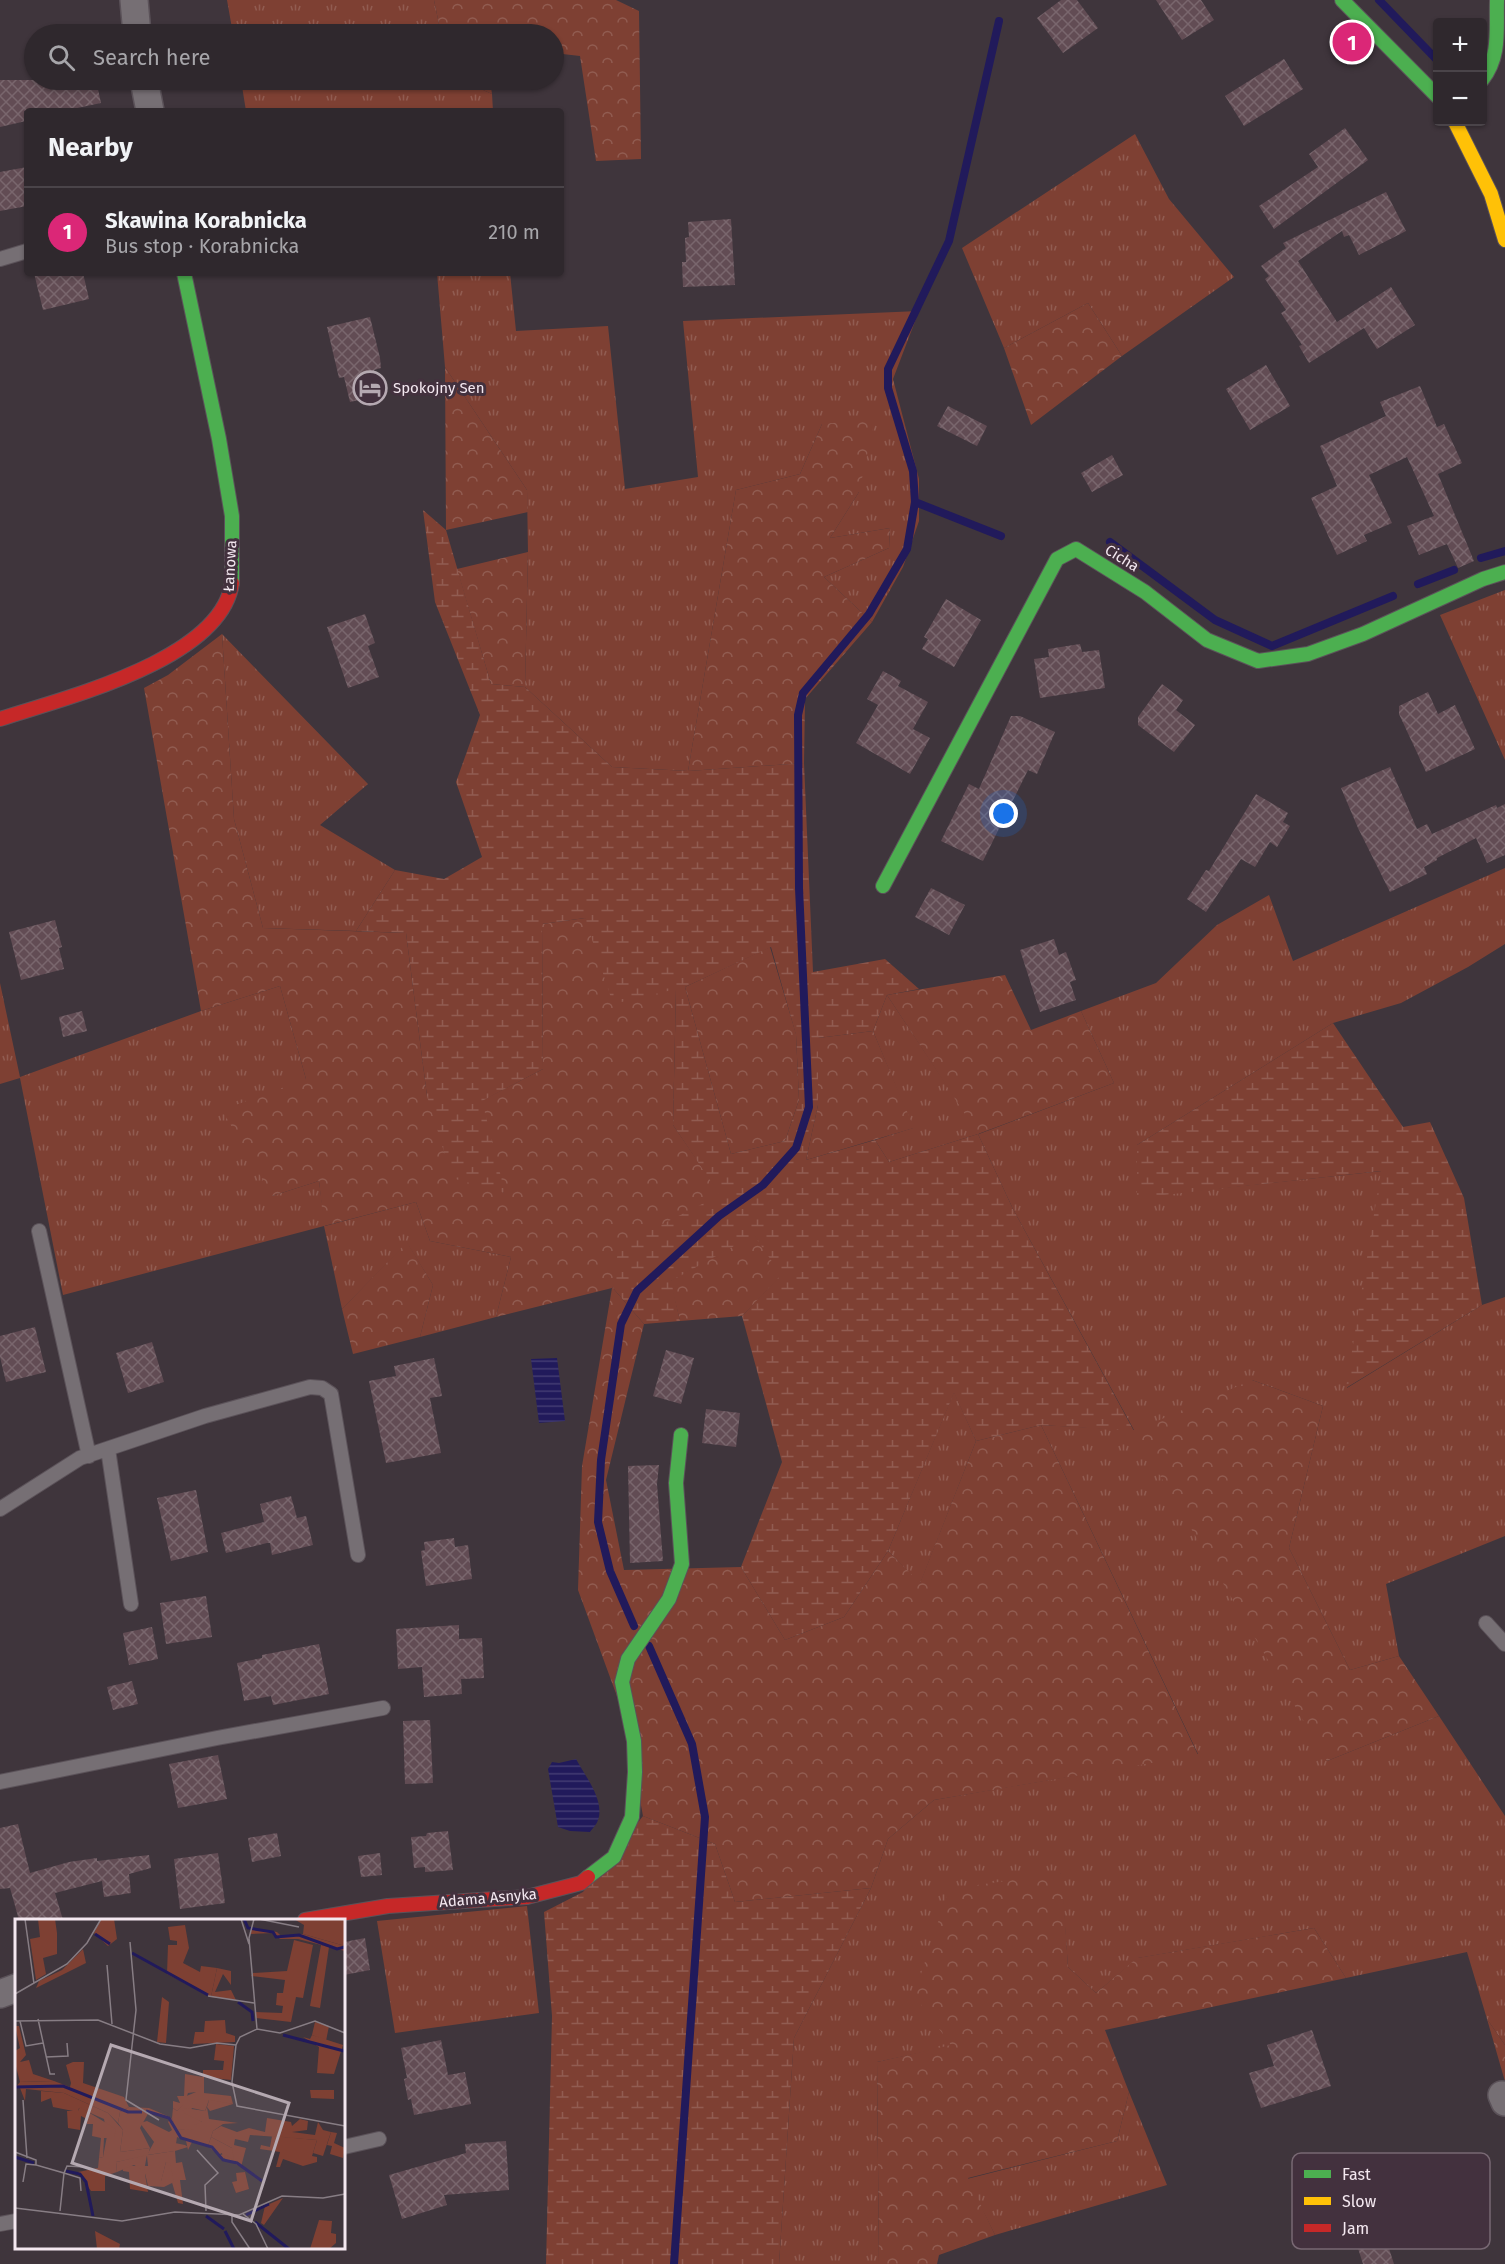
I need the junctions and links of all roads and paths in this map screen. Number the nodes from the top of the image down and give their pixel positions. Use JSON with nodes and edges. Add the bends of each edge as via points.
{"nodes":[{"id":1,"x":134,"y":0,"type":"edge"},
{"id":2,"x":1342,"y":0,"type":"edge"},
{"id":3,"x":1497,"y":0,"type":"edge"},
{"id":4,"x":135,"y":24,"type":"edge"},
{"id":5,"x":1487,"y":75,"type":"edge"},
{"id":6,"x":146,"y":90,"type":"edge"},
{"id":7,"x":1433,"y":92,"type":"edge"},
{"id":8,"x":149,"y":108,"type":"edge"},
{"id":9,"x":1457,"y":126,"type":"edge"},
{"id":10,"x":1504,"y":234,"type":"edge"},
{"id":11,"x":24,"y":252,"type":"edge"},
{"id":12,"x":0,"y":259,"type":"edge"},
{"id":13,"x":185,"y":276,"type":"edge"},
{"id":14,"x":1505,"y":572,"type":"edge"},
{"id":15,"x":0,"y":719,"type":"edge"},
{"id":16,"x":883,"y":886,"type":"dead end"},
{"id":17,"x":39,"y":1232,"type":"dead end"},
{"id":18,"x":681,"y":1435,"type":"dead end"},
{"id":19,"x":108,"y":1449,"type":"junction"},
{"id":20,"x":89,"y":1456,"type":"junction"},
{"id":21,"x":0,"y":1509,"type":"edge"},
{"id":22,"x":358,"y":1555,"type":"dead end"},
{"id":23,"x":131,"y":1604,"type":"dead end"},
{"id":24,"x":1486,"y":1623,"type":"dead end"},
{"id":25,"x":1505,"y":1644,"type":"edge"},
{"id":26,"x":383,"y":1708,"type":"dead end"},
{"id":27,"x":0,"y":1782,"type":"edge"},
{"id":28,"x":311,"y":1919,"type":"edge"},
{"id":29,"x":15,"y":1988,"type":"edge"},
{"id":30,"x":0,"y":1994,"type":"edge"},
{"id":31,"x":379,"y":2139,"type":"dead end"},
{"id":32,"x":345,"y":2147,"type":"edge"},
{"id":33,"x":15,"y":2221,"type":"edge"},
{"id":34,"x":0,"y":2224,"type":"edge"}],
"edges":[{"from":1,"to":4,"type":"street"},
{"from":2,"to":7,"type":"street"},
{"from":3,"to":5,"type":"street","via":[[1497,53]]},
{"from":6,"to":8,"type":"street"},
{"from":9,"to":10,"type":"street","via":[[1476,159]]},
{"from":11,"to":12,"type":"lane"},
{"from":13,"to":15,"type":"street","name":"Łanowa","via":[[232,516],[232,585],[228,602],[214,622],[187,645],[123,678]]},
{"from":14,"to":16,"type":"street","name":"Cicha","via":[[1308,654],[1258,661],[1207,640],[1145,592],[1076,549],[1057,559]]},
{"from":17,"to":20,"type":"lane"},
{"from":18,"to":28,"type":"street","name":"Adama Asnyka","via":[[676,1484],[682,1564],[669,1599],[628,1659],[622,1682],[634,1741],[635,1772],[632,1817],[614,1857],[581,1883],[527,1897],[388,1906]]},
{"from":19,"to":20,"type":"lane"},
{"from":19,"to":22,"type":"lane","via":[[216,1413],[310,1387],[322,1388],[331,1394]]},
{"from":19,"to":23,"type":"lane"},
{"from":20,"to":21,"type":"lane"},
{"from":24,"to":25,"type":"lane"},
{"from":26,"to":27,"type":"lane"},
{"from":29,"to":30,"type":"street"},
{"from":31,"to":32,"type":"lane"},
{"from":33,"to":34,"type":"lane"}]}
